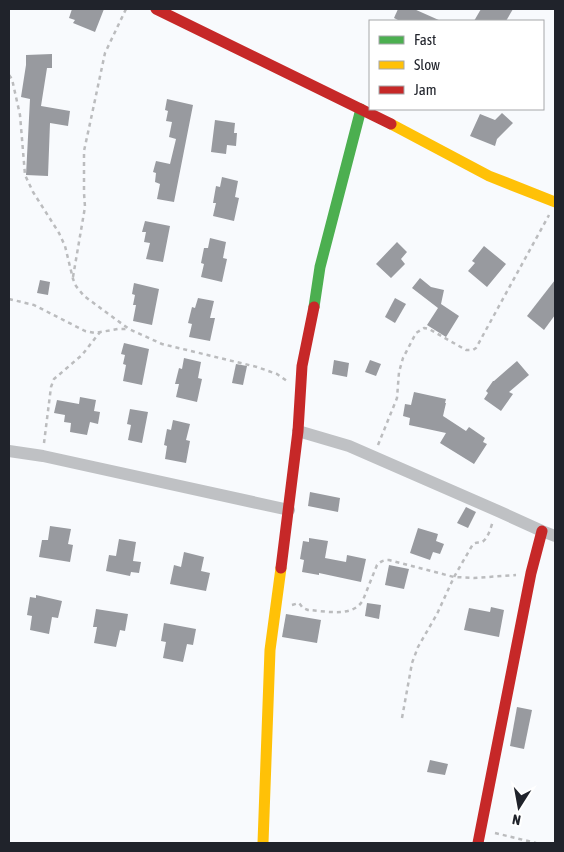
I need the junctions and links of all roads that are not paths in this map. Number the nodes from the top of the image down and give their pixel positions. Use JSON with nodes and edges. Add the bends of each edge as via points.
{"nodes":[{"id":1,"x":156,"y":9,"type":"edge"},
{"id":2,"x":361,"y":109,"type":"junction"},
{"id":3,"x":553,"y":207,"type":"edge"},
{"id":4,"x":298,"y":431,"type":"junction"},
{"id":5,"x":9,"y":451,"type":"edge"},
{"id":6,"x":289,"y":510,"type":"junction"},
{"id":7,"x":542,"y":531,"type":"junction"},
{"id":8,"x":555,"y":536,"type":"edge"},
{"id":9,"x":263,"y":843,"type":"edge"},
{"id":10,"x":478,"y":843,"type":"edge"}],
"edges":[{"from":1,"to":2,"type":"street"},
{"from":2,"to":3,"type":"street"},
{"from":2,"to":4,"type":"street","via":[[320,267],[302,366]]},
{"from":4,"to":6,"type":"street"},
{"from":4,"to":7,"type":"street","via":[[374,456]]},
{"from":5,"to":6,"type":"street"},
{"from":6,"to":9,"type":"street","via":[[270,650]]},
{"from":7,"to":8,"type":"street"},
{"from":7,"to":10,"type":"street"}]}
